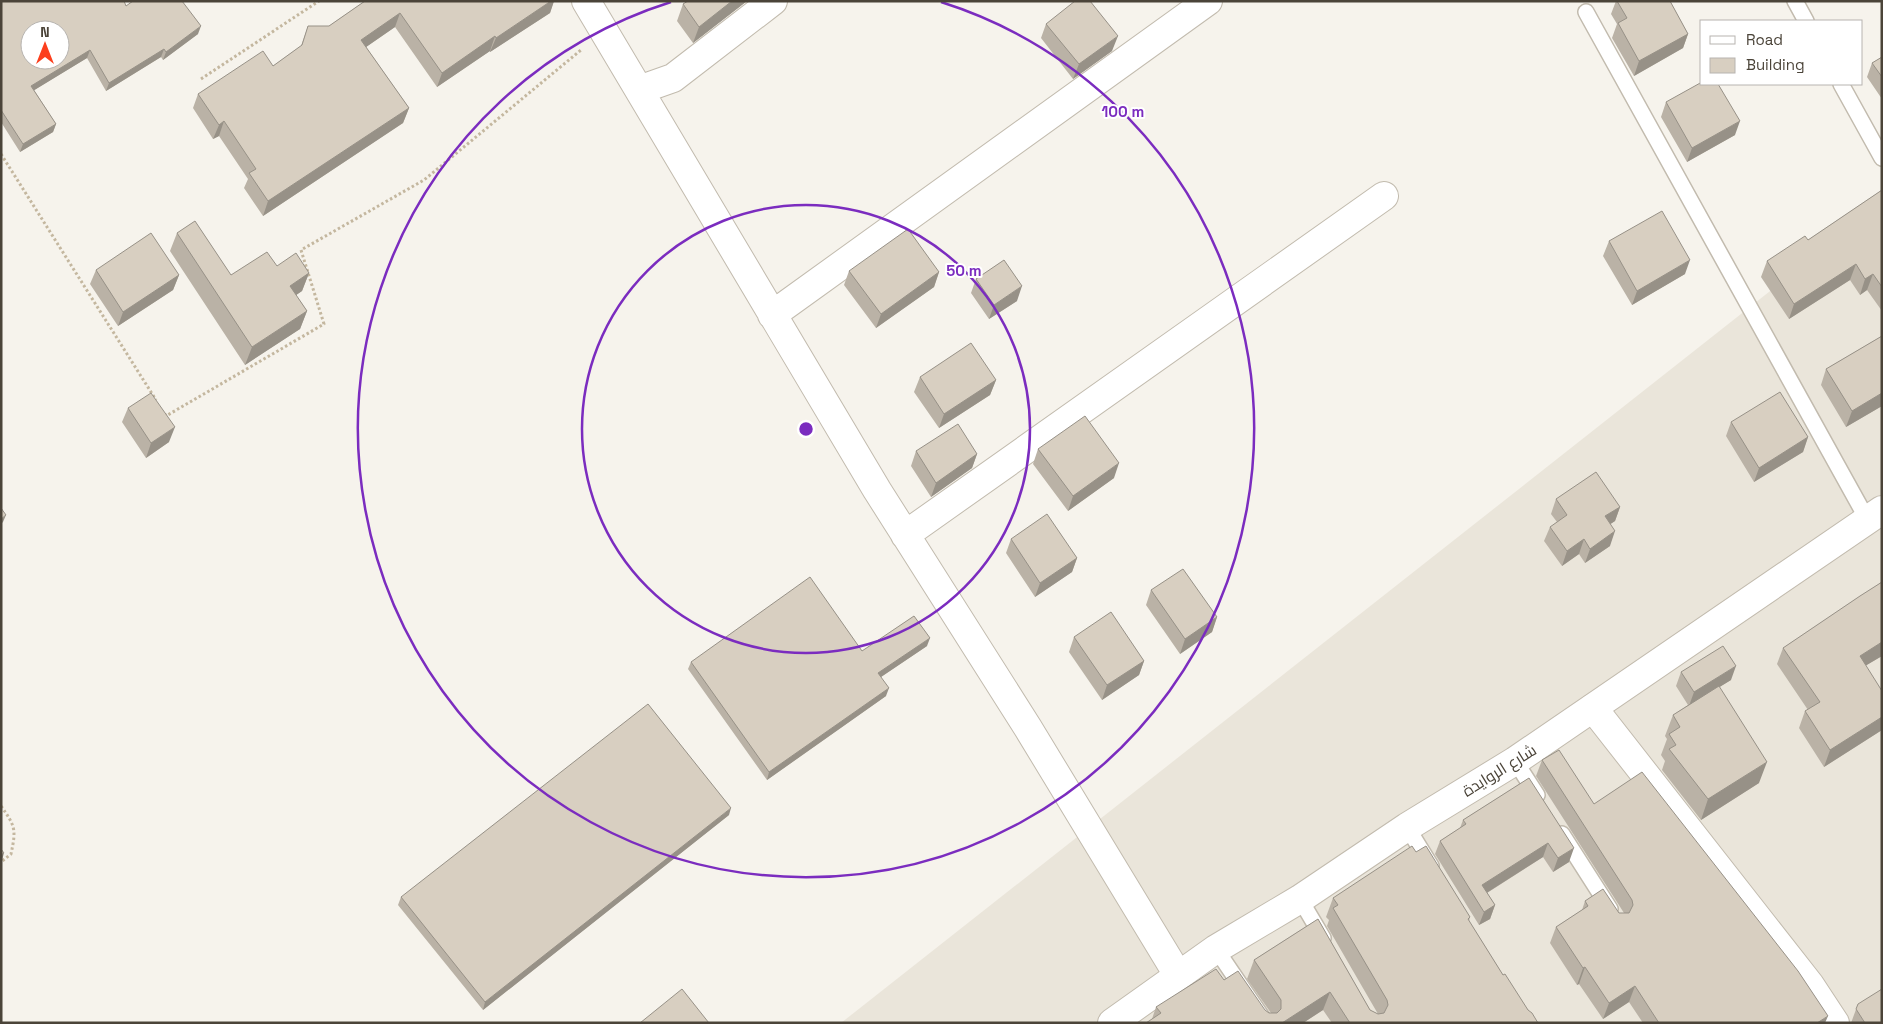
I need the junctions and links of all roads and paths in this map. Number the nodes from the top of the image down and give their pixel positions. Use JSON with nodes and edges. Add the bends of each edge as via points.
{"nodes":[{"id":1,"x":319,"y":1,"type":"edge"},
{"id":2,"x":586,"y":1,"type":"edge"},
{"id":3,"x":773,"y":1,"type":"edge"},
{"id":4,"x":1208,"y":1,"type":"edge"},
{"id":5,"x":1795,"y":1,"type":"edge"},
{"id":6,"x":1586,"y":12,"type":"dead end"},
{"id":7,"x":1805,"y":20,"type":"edge"},
{"id":8,"x":604,"y":30,"type":"junction"},
{"id":9,"x":201,"y":79,"type":"dead end"},
{"id":10,"x":1842,"y":85,"type":"edge"},
{"id":11,"x":639,"y":90,"type":"junction"},
{"id":12,"x":1,"y":154,"type":"edge"},
{"id":13,"x":1882,"y":158,"type":"edge"},
{"id":14,"x":1384,"y":196,"type":"dead end"},
{"id":15,"x":772,"y":316,"type":"junction"},
{"id":16,"x":1874,"y":515,"type":"edge"},
{"id":17,"x":905,"y":535,"type":"junction"},
{"id":18,"x":1593,"y":708,"type":"junction"},
{"id":19,"x":1515,"y":761,"type":"junction"},
{"id":20,"x":1,"y":806,"type":"edge"},
{"id":21,"x":1407,"y":827,"type":"junction"},
{"id":22,"x":1,"y":862,"type":"edge"},
{"id":23,"x":1437,"y":876,"type":"edge"},
{"id":24,"x":1300,"y":899,"type":"junction"},
{"id":25,"x":1618,"y":920,"type":"edge"},
{"id":26,"x":1329,"y":948,"type":"edge"},
{"id":27,"x":1216,"y":949,"type":"junction"},
{"id":28,"x":1178,"y":975,"type":"junction"},
{"id":29,"x":1112,"y":1023,"type":"edge"},
{"id":30,"x":1266,"y":1023,"type":"edge"},
{"id":31,"x":1835,"y":1023,"type":"edge"}],
"edges":[{"from":1,"to":9,"type":"path"},
{"from":2,"to":8,"type":"street"},
{"from":3,"to":11,"type":"street","via":[[673,78]]},
{"from":4,"to":15,"type":"street"},
{"from":5,"to":7,"type":"lane"},
{"from":6,"to":16,"type":"lane"},
{"from":8,"to":11,"type":"street"},
{"from":8,"to":12,"type":"path","via":[[424,180],[300,250],[324,324],[166,416]]},
{"from":10,"to":13,"type":"lane"},
{"from":11,"to":15,"type":"street"},
{"from":14,"to":17,"type":"street"},
{"from":15,"to":17,"type":"street"},
{"from":16,"to":18,"type":"street","name":"شارع الروايدة"},
{"from":17,"to":28,"type":"street","via":[[1028,728]]},
{"from":18,"to":19,"type":"street","name":"شارع الروايدة"},
{"from":18,"to":31,"type":"street","via":[[1810,985]]},
{"from":19,"to":21,"type":"street","name":"شارع الروايدة"},
{"from":19,"to":25,"type":"lane"},
{"from":20,"to":22,"type":"path","via":[[15,832],[12,854]]},
{"from":21,"to":23,"type":"lane"},
{"from":21,"to":24,"type":"street","name":"شارع الروايدة"},
{"from":24,"to":26,"type":"lane"},
{"from":24,"to":27,"type":"street","name":"شارع الروايدة"},
{"from":27,"to":28,"type":"street","name":"شارع الروايدة"},
{"from":27,"to":30,"type":"lane"},
{"from":28,"to":29,"type":"street","name":"شارع الروايدة"}]}
